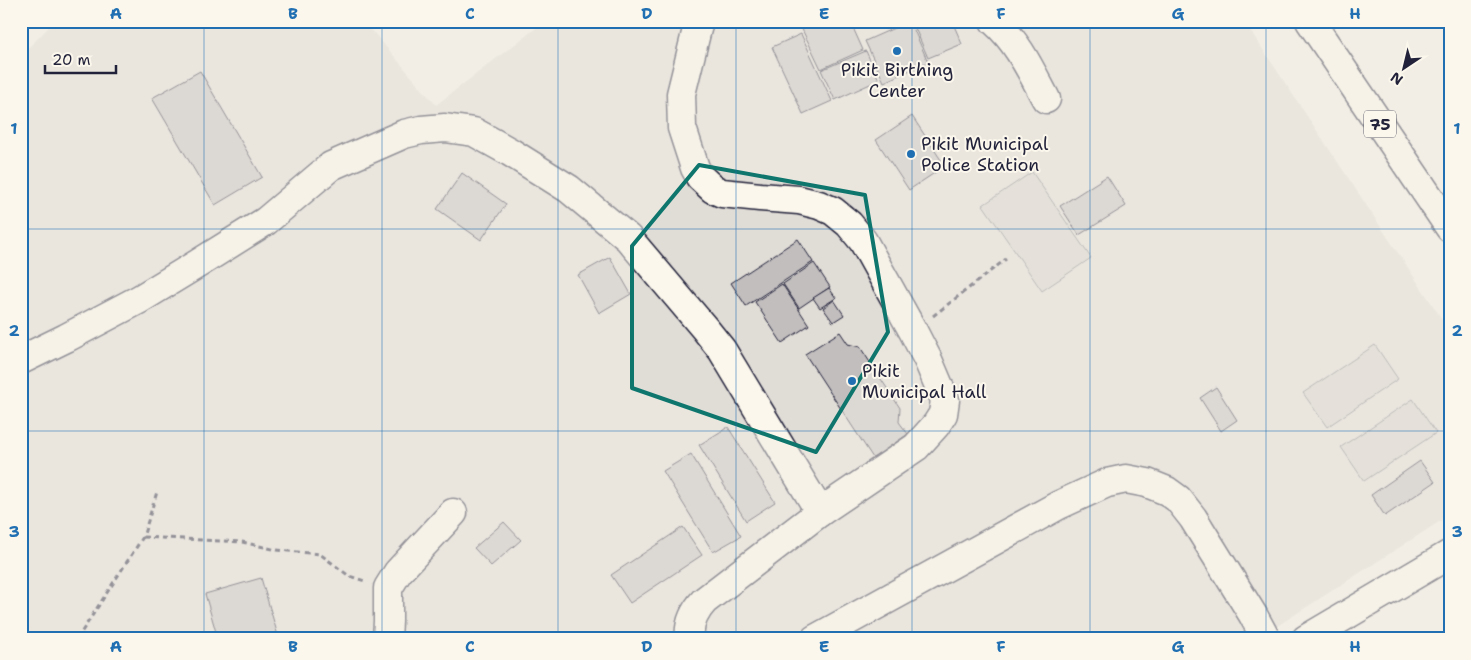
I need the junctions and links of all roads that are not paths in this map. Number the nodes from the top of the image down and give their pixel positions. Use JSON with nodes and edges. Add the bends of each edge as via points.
{"nodes":[{"id":1,"x":699,"y":21,"type":"edge"},
{"id":2,"x":994,"y":21,"type":"edge"},
{"id":3,"x":1310,"y":21,"type":"edge"},
{"id":4,"x":1046,"y":99,"type":"dead end"},
{"id":5,"x":1450,"y":228,"type":"edge"},
{"id":6,"x":21,"y":360,"type":"edge"},
{"id":7,"x":453,"y":512,"type":"dead end"},
{"id":8,"x":820,"y":512,"type":"junction"},
{"id":9,"x":1450,"y":554,"type":"edge"},
{"id":10,"x":386,"y":639,"type":"edge"},
{"id":11,"x":690,"y":639,"type":"edge"},
{"id":12,"x":815,"y":639,"type":"edge"},
{"id":13,"x":1266,"y":639,"type":"edge"},
{"id":14,"x":1306,"y":639,"type":"edge"}],
"edges":[{"from":1,"to":8,"type":"main road","via":[[682,94],[682,128],[694,168],[713,189],[722,193],[800,200],[819,205],[849,224],[863,241],[913,331],[945,400],[936,425],[916,448]]},
{"from":2,"to":4,"type":"main road","via":[[1026,60]]},
{"from":3,"to":5,"type":"main road","number":"75"},
{"from":6,"to":8,"type":"main road","via":[[140,299],[199,263],[266,221],[331,166],[404,134],[445,128],[474,132],[569,189],[628,238],[722,350]]},
{"from":7,"to":10,"type":"main road","via":[[398,572],[388,588]]},
{"from":8,"to":11,"type":"main road","via":[[704,601],[691,620]]},
{"from":9,"to":14,"type":"main road"},
{"from":12,"to":13,"type":"main road","via":[[1059,505],[1107,483],[1126,479],[1160,488],[1178,499],[1198,526]]}]}
